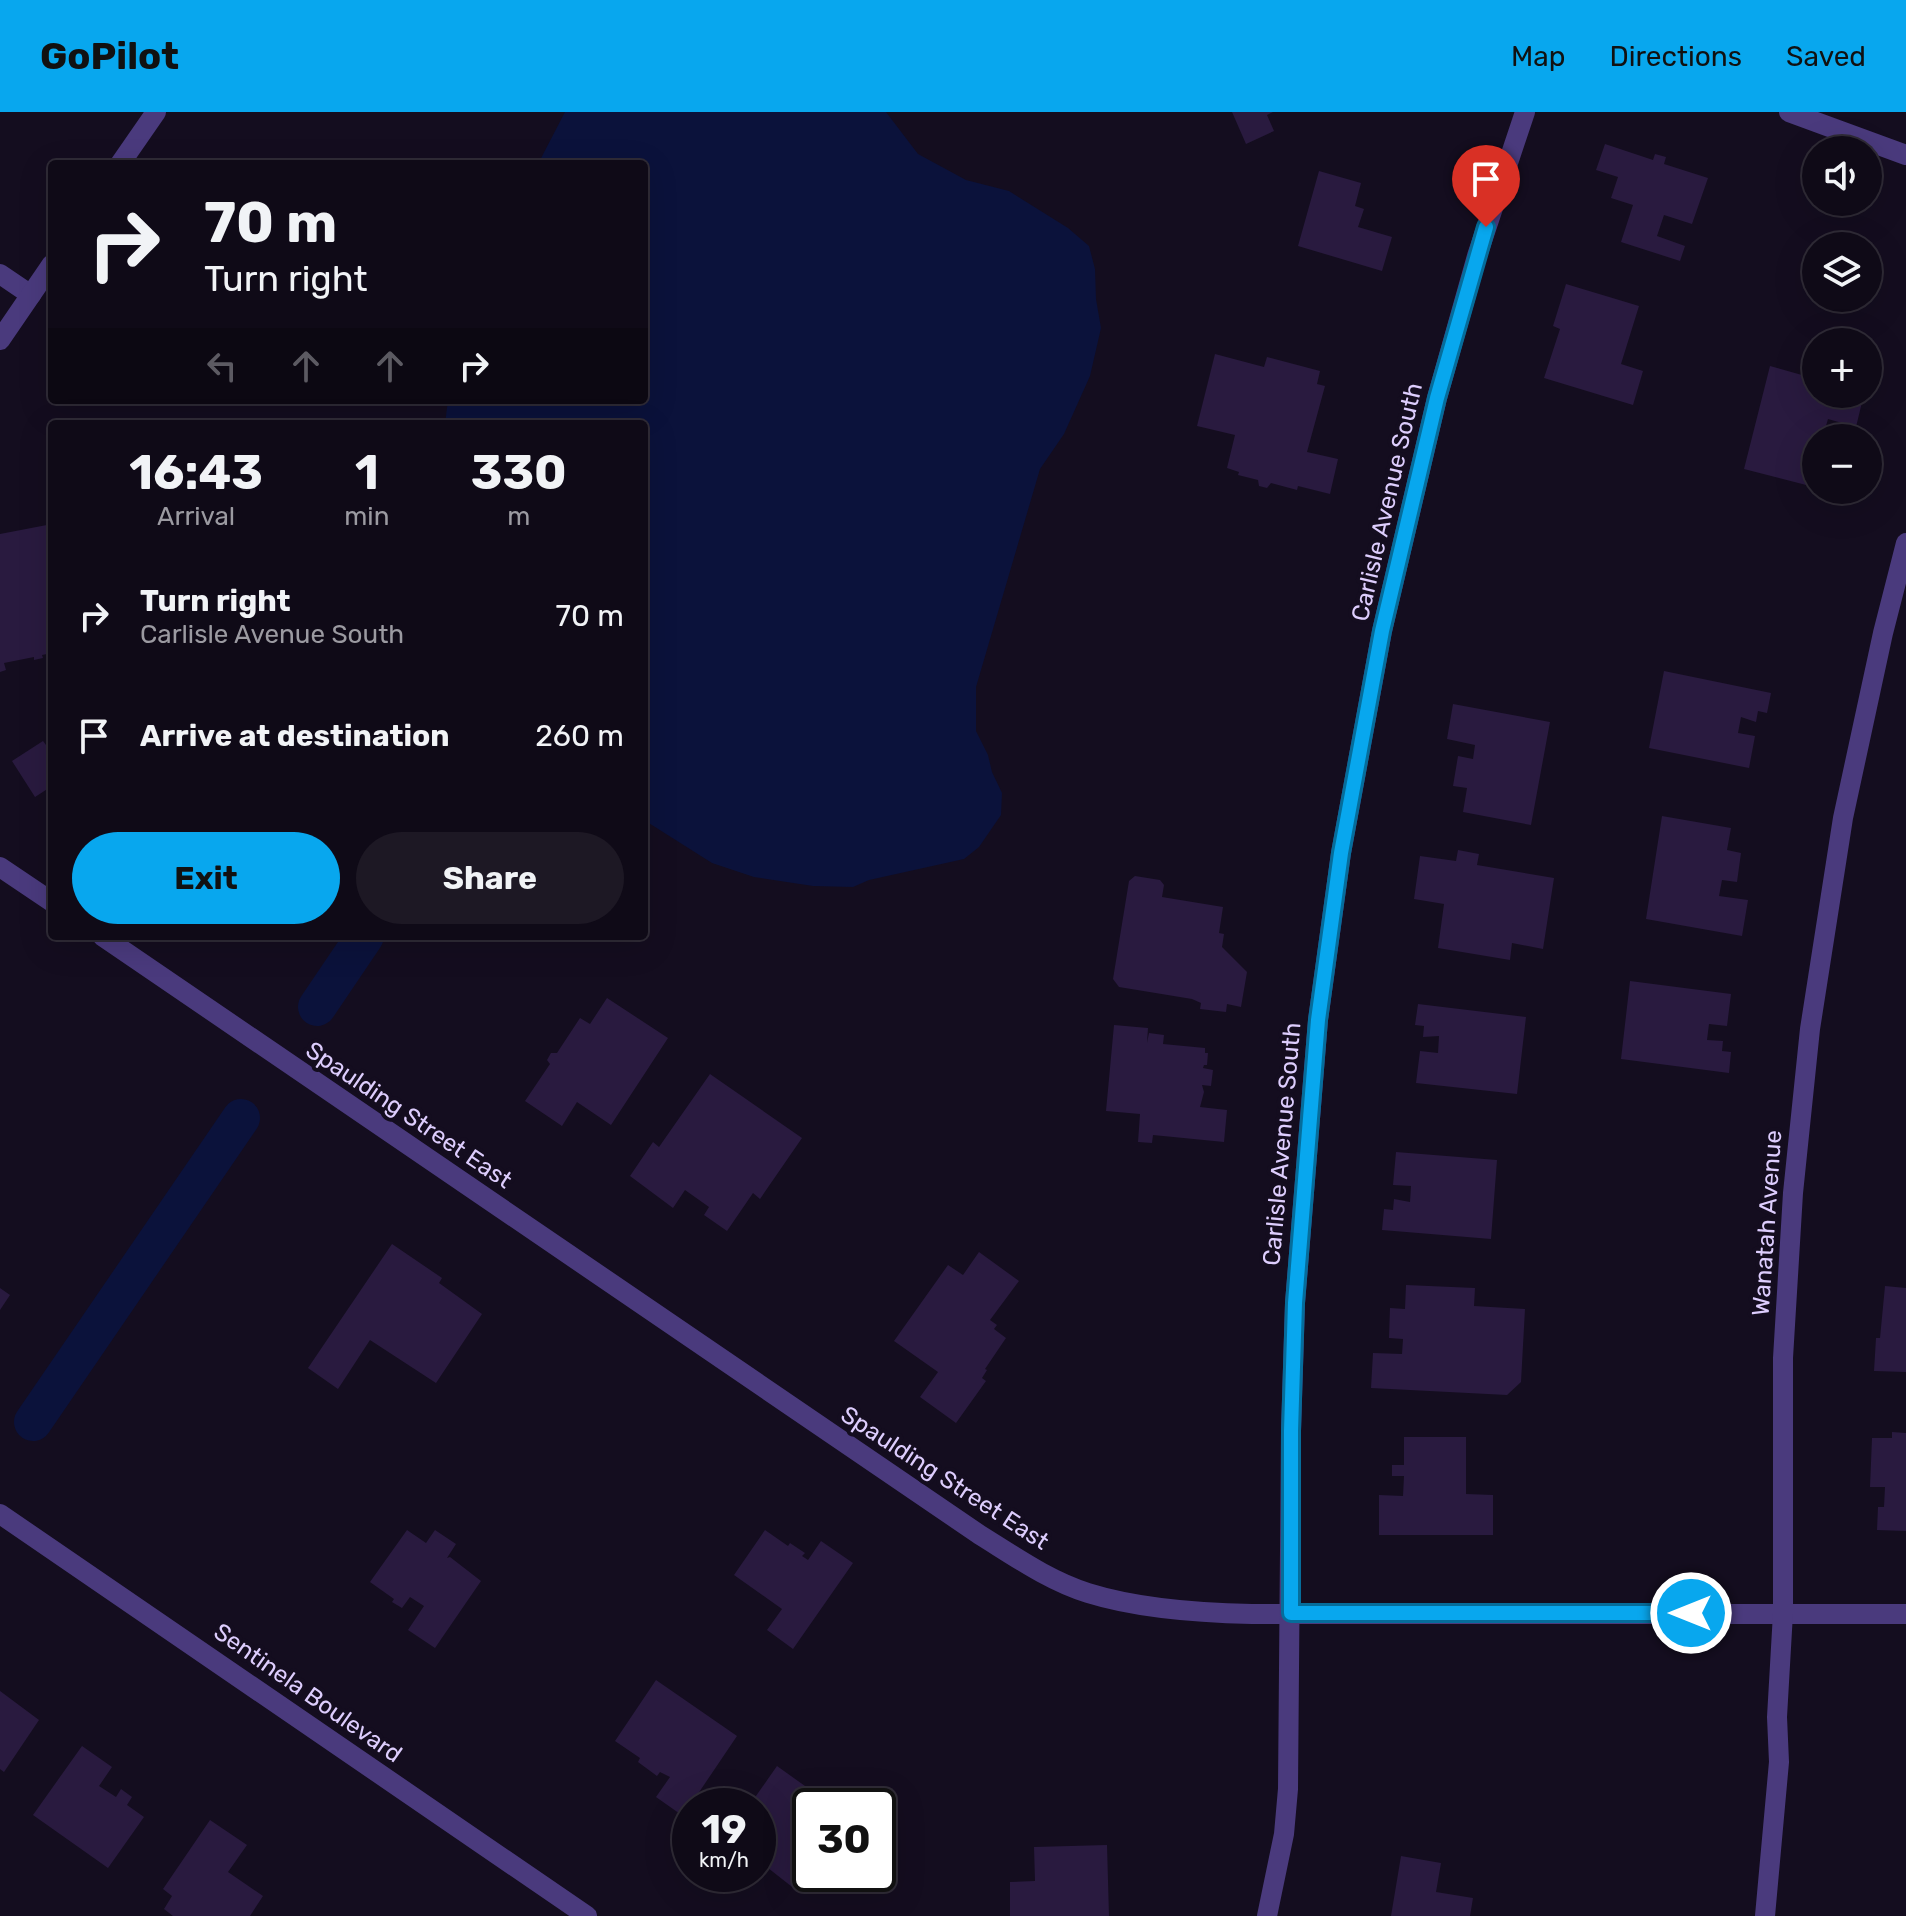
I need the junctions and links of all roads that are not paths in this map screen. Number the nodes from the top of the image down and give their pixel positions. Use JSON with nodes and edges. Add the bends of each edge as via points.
{"nodes":[{"id":1,"x":156,"y":112,"type":"edge"},
{"id":2,"x":1525,"y":112,"type":"edge"},
{"id":3,"x":1789,"y":112,"type":"edge"},
{"id":4,"x":1906,"y":155,"type":"edge"},
{"id":5,"x":123,"y":160,"type":"edge"},
{"id":6,"x":48,"y":270,"type":"edge"},
{"id":7,"x":0,"y":274,"type":"edge"},
{"id":8,"x":31,"y":295,"type":"junction"},
{"id":9,"x":0,"y":340,"type":"edge"},
{"id":10,"x":1906,"y":543,"type":"edge"},
{"id":11,"x":0,"y":867,"type":"edge"},
{"id":12,"x":48,"y":899,"type":"edge"},
{"id":13,"x":108,"y":940,"type":"edge"},
{"id":14,"x":0,"y":1514,"type":"edge"},
{"id":15,"x":1291,"y":1613,"type":"junction"},
{"id":16,"x":1783,"y":1613,"type":"junction"},
{"id":17,"x":1906,"y":1614,"type":"edge"},
{"id":18,"x":587,"y":1916,"type":"edge"},
{"id":19,"x":1267,"y":1916,"type":"edge"},
{"id":20,"x":1765,"y":1916,"type":"edge"}],
"edges":[{"from":1,"to":5,"type":"street"},
{"from":2,"to":15,"type":"street","name":"Carlisle Avenue South","via":[[1437,398],[1382,631],[1341,853],[1318,1020],[1295,1303]]},
{"from":3,"to":4,"type":"street"},
{"from":6,"to":8,"type":"street"},
{"from":7,"to":8,"type":"street"},
{"from":8,"to":9,"type":"street"},
{"from":10,"to":16,"type":"street","name":"Wanatah Avenue","via":[[1843,818],[1810,1029],[1783,1358]]},
{"from":11,"to":12,"type":"street"},
{"from":13,"to":15,"type":"street","name":"Spaulding Street East","via":[[1052,1579],[1130,1602],[1213,1613]]},
{"from":14,"to":18,"type":"street","name":"Sentinela Boulevard"},
{"from":15,"to":16,"type":"street","name":"Spaulding Street East"},
{"from":15,"to":19,"type":"street","name":"Carlisle Avenue South","via":[[1288,1789]]},
{"from":16,"to":17,"type":"street","name":"Spaulding Street East"},
{"from":16,"to":20,"type":"street","name":"Wanatah Avenue","via":[[1778,1775]]}]}
